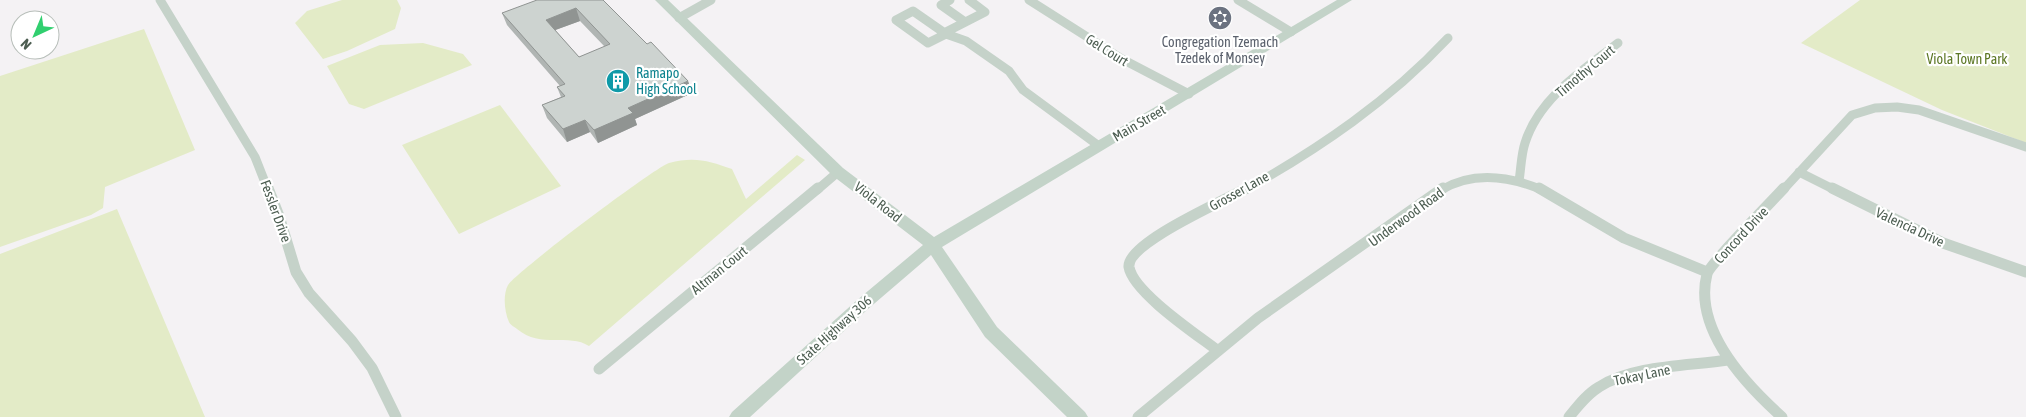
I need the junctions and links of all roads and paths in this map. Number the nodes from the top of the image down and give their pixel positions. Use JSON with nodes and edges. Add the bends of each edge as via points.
{"nodes":[{"id":1,"x":160,"y":0,"type":"edge"},
{"id":2,"x":661,"y":0,"type":"edge"},
{"id":3,"x":711,"y":0,"type":"edge"},
{"id":4,"x":950,"y":0,"type":"edge"},
{"id":5,"x":969,"y":0,"type":"edge"},
{"id":6,"x":1029,"y":0,"type":"edge"},
{"id":7,"x":1238,"y":0,"type":"edge"},
{"id":8,"x":1346,"y":0,"type":"edge"},
{"id":9,"x":679,"y":18,"type":"junction"},
{"id":10,"x":965,"y":22,"type":"junction"},
{"id":11,"x":1291,"y":32,"type":"junction"},
{"id":12,"x":945,"y":33,"type":"junction"},
{"id":13,"x":1448,"y":38,"type":"dead end"},
{"id":14,"x":1618,"y":43,"type":"dead end"},
{"id":15,"x":1189,"y":94,"type":"junction"},
{"id":16,"x":1099,"y":146,"type":"junction"},
{"id":17,"x":2026,"y":148,"type":"edge"},
{"id":18,"x":838,"y":172,"type":"junction"},
{"id":19,"x":1799,"y":172,"type":"junction"},
{"id":20,"x":1519,"y":181,"type":"junction"},
{"id":21,"x":933,"y":245,"type":"junction"},
{"id":22,"x":1707,"y":272,"type":"junction"},
{"id":23,"x":2026,"y":272,"type":"edge"},
{"id":24,"x":1217,"y":350,"type":"junction"},
{"id":25,"x":1728,"y":360,"type":"junction"},
{"id":26,"x":599,"y":369,"type":"dead end"},
{"id":27,"x":396,"y":417,"type":"edge"},
{"id":28,"x":738,"y":417,"type":"edge"},
{"id":29,"x":1078,"y":417,"type":"edge"},
{"id":30,"x":1138,"y":417,"type":"edge"},
{"id":31,"x":1568,"y":417,"type":"edge"},
{"id":32,"x":1782,"y":417,"type":"edge"}],
"edges":[{"from":1,"to":27,"type":"street","name":"Fessler Drive","via":[[256,157],[296,272],[309,293],[372,368]]},
{"from":2,"to":9,"type":"main road","name":"Viola Road"},
{"from":3,"to":9,"type":"street"},
{"from":4,"to":10,"type":"street","via":[[941,5]]},
{"from":5,"to":10,"type":"street","via":[[985,12]]},
{"from":6,"to":15,"type":"street","name":"Gel Court","via":[[1122,59]]},
{"from":7,"to":11,"type":"street"},
{"from":8,"to":11,"type":"main road","name":"Main Street"},
{"from":9,"to":18,"type":"main road","name":"Viola Road"},
{"from":10,"to":12,"type":"street"},
{"from":11,"to":15,"type":"main road","name":"Main Street"},
{"from":12,"to":12,"type":"street","via":[[928,43],[896,20],[913,12]]},
{"from":12,"to":16,"type":"street","via":[[966,41],[1009,71],[1024,90]]},
{"from":13,"to":24,"type":"street","name":"Grosser Lane","via":[[1381,101],[1328,138],[1262,179],[1150,239],[1135,251],[1129,265],[1132,277],[1143,291]]},
{"from":14,"to":20,"type":"street","name":"Timothy Court","via":[[1558,90],[1536,119],[1525,143]]},
{"from":15,"to":16,"type":"main road","name":"Main Street"},
{"from":16,"to":21,"type":"main road","name":"Main Street"},
{"from":17,"to":19,"type":"street","name":"Concord Drive","via":[[1946,117],[1912,107],[1885,106],[1852,116]]},
{"from":18,"to":21,"type":"main road","name":"Viola Road"},
{"from":18,"to":26,"type":"street","name":"Altman Court"},
{"from":19,"to":22,"type":"street","name":"Concord Drive"},
{"from":19,"to":23,"type":"street","name":"Valencia Drive","via":[[1943,243]]},
{"from":20,"to":22,"type":"street","name":"Underwood Road","via":[[1658,254]]},
{"from":20,"to":24,"type":"street","name":"Underwood Road","via":[[1488,176],[1454,183],[1277,304]]},
{"from":21,"to":28,"type":"main road","name":"State Highway 306"},
{"from":21,"to":29,"type":"main road","name":"Viola Road","via":[[991,332]]},
{"from":22,"to":25,"type":"street","name":"Concord Drive","via":[[1704,293],[1709,319]]},
{"from":24,"to":30,"type":"street","name":"Underwood Road"},
{"from":25,"to":31,"type":"street","name":"Tokay Lane","via":[[1628,375],[1601,385]]},
{"from":25,"to":32,"type":"street","name":"Concord Drive","via":[[1755,394]]}]}
